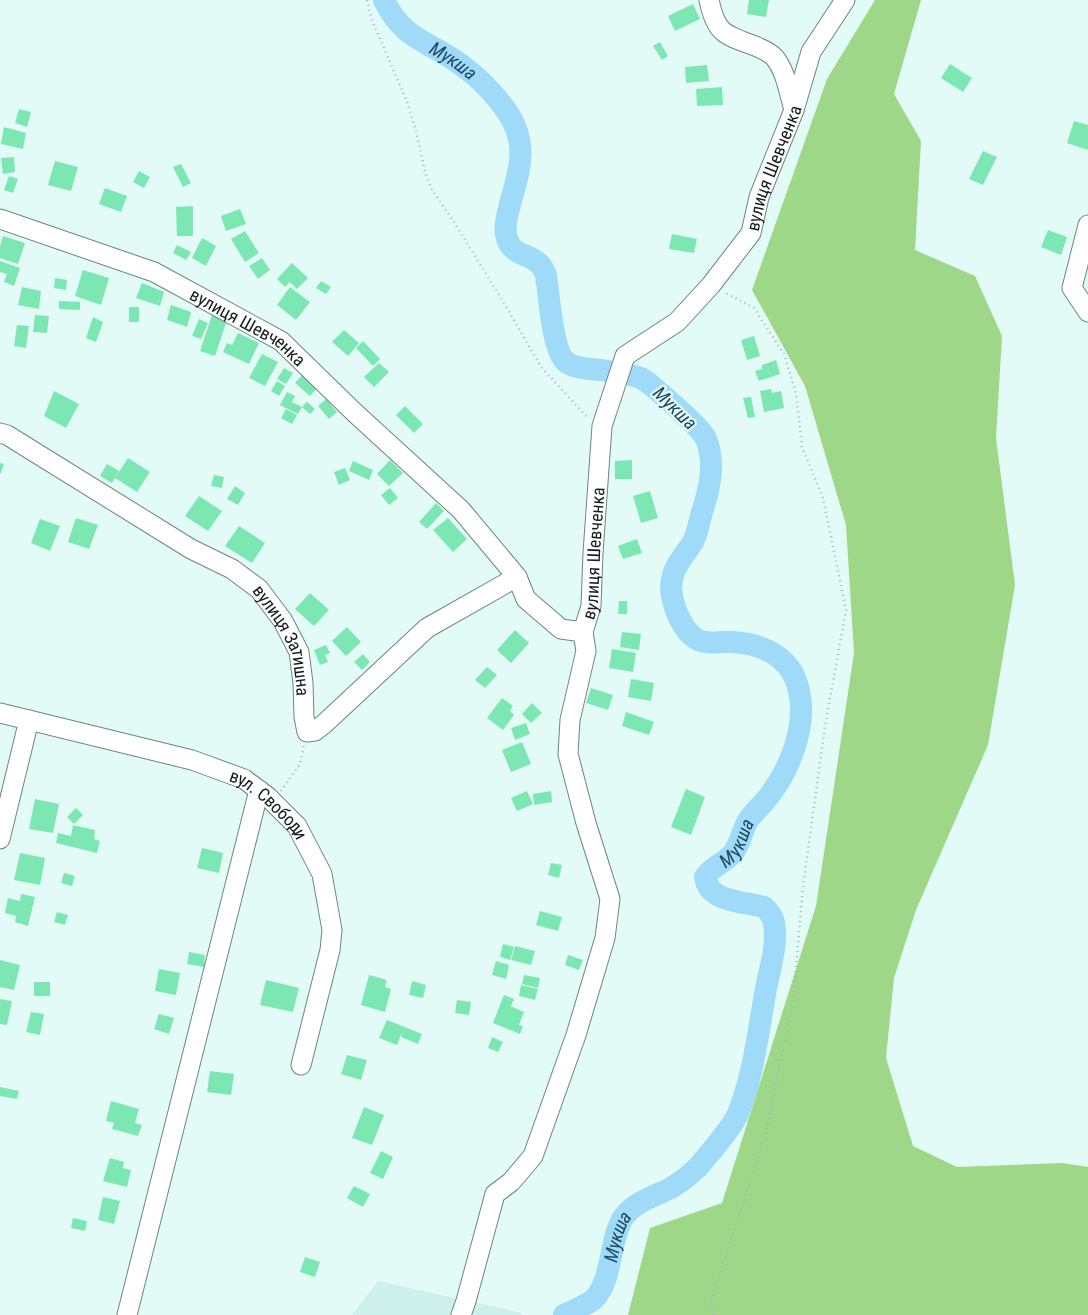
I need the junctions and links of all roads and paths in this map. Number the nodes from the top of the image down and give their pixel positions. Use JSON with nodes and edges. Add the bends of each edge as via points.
{"nodes":[{"id":1,"x":367,"y":0,"type":"edge"},
{"id":2,"x":709,"y":0,"type":"edge"},
{"id":3,"x":845,"y":0,"type":"edge"},
{"id":4,"x":794,"y":110,"type":"junction"},
{"id":5,"x":0,"y":219,"type":"edge"},
{"id":6,"x":1088,"y":225,"type":"edge"},
{"id":7,"x":711,"y":286,"type":"junction"},
{"id":8,"x":1088,"y":312,"type":"edge"},
{"id":9,"x":602,"y":426,"type":"junction"},
{"id":10,"x":0,"y":433,"type":"edge"},
{"id":11,"x":517,"y":577,"type":"junction"},
{"id":12,"x":583,"y":632,"type":"junction"},
{"id":13,"x":0,"y":713,"type":"edge"},
{"id":14,"x":29,"y":720,"type":"junction"},
{"id":15,"x":307,"y":732,"type":"junction"},
{"id":16,"x":266,"y":796,"type":"junction"},
{"id":17,"x":0,"y":839,"type":"edge"},
{"id":18,"x":301,"y":1065,"type":"dead end"},
{"id":19,"x":127,"y":1315,"type":"edge"},
{"id":20,"x":461,"y":1315,"type":"edge"},
{"id":21,"x":714,"y":1315,"type":"edge"}],
"edges":[{"from":1,"to":9,"type":"path","via":[[372,20],[407,102],[432,190],[541,367],[588,418]]},
{"from":2,"to":4,"type":"street","via":[[723,32],[766,51],[776,59]]},
{"from":3,"to":4,"type":"street","name":"вулиця Шевченка","via":[[811,52]]},
{"from":4,"to":7,"type":"street","name":"вулиця Шевченка","via":[[759,198],[751,233]]},
{"from":5,"to":11,"type":"street","name":"вулиця Шевченка","via":[[154,272],[281,341],[461,510]]},
{"from":6,"to":8,"type":"street","via":[[1072,288]]},
{"from":7,"to":9,"type":"street","name":"вулиця Шевченка","via":[[678,322],[625,356]]},
{"from":7,"to":21,"type":"path","via":[[754,308],[784,354],[796,393],[802,447],[823,498],[846,610],[824,726],[803,887],[793,1002],[766,1132],[711,1302]]},
{"from":9,"to":12,"type":"street","name":"вулиця Шевченка","via":[[591,606]]},
{"from":10,"to":15,"type":"street","name":"вулиця Затишна","via":[[191,549],[232,569],[259,589],[283,621],[299,652]]},
{"from":11,"to":12,"type":"street","name":"вулиця Шевченка","via":[[526,599],[561,629]]},
{"from":11,"to":15,"type":"street","via":[[427,628],[324,724],[315,731]]},
{"from":12,"to":20,"type":"street","via":[[586,651],[570,720],[568,754],[610,898],[605,938],[576,1035],[533,1156],[495,1194]]},
{"from":13,"to":14,"type":"street","name":"вул. Свободи"},
{"from":14,"to":16,"type":"street","name":"вул. Свободи","via":[[192,760],[244,779]]},
{"from":14,"to":17,"type":"street"},
{"from":15,"to":16,"type":"path","via":[[300,764]]},
{"from":16,"to":18,"type":"street","name":"вул. Свободи","via":[[297,826],[322,874],[332,930],[330,950]]},
{"from":16,"to":19,"type":"street"}]}
